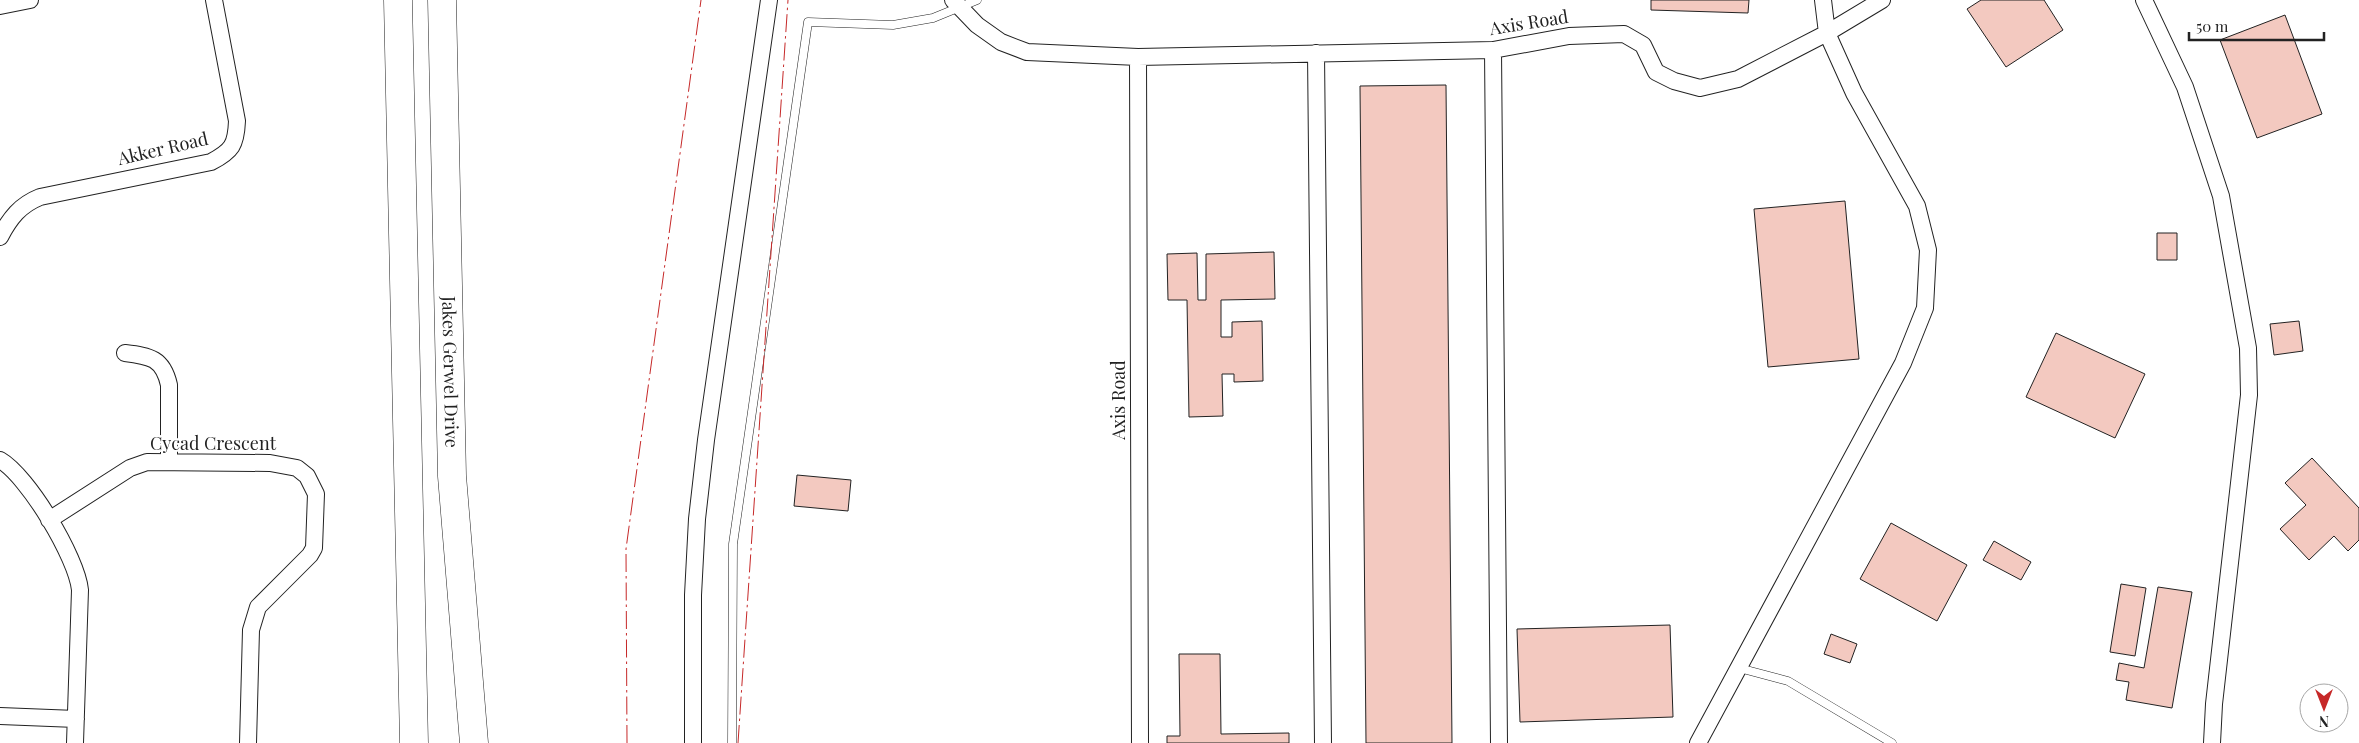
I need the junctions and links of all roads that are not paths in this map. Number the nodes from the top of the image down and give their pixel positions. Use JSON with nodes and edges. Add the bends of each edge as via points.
{"nodes":[{"id":1,"x":30,"y":0,"type":"edge"},
{"id":2,"x":214,"y":0,"type":"edge"},
{"id":3,"x":398,"y":0,"type":"edge"},
{"id":4,"x":442,"y":0,"type":"edge"},
{"id":5,"x":769,"y":0,"type":"edge"},
{"id":6,"x":977,"y":0,"type":"edge"},
{"id":7,"x":1823,"y":0,"type":"edge"},
{"id":8,"x":1882,"y":0,"type":"edge"},
{"id":9,"x":2144,"y":0,"type":"edge"},
{"id":10,"x":956,"y":4,"type":"edge"},
{"id":11,"x":0,"y":6,"type":"edge"},
{"id":12,"x":1827,"y":33,"type":"junction"},
{"id":13,"x":1493,"y":50,"type":"junction"},
{"id":14,"x":1316,"y":53,"type":"junction"},
{"id":15,"x":1138,"y":57,"type":"junction"},
{"id":16,"x":0,"y":237,"type":"edge"},
{"id":17,"x":125,"y":353,"type":"dead end"},
{"id":18,"x":0,"y":460,"type":"edge"},
{"id":19,"x":169,"y":460,"type":"junction"},
{"id":20,"x":49,"y":520,"type":"junction"},
{"id":21,"x":1738,"y":668,"type":"junction"},
{"id":22,"x":0,"y":716,"type":"edge"},
{"id":23,"x":76,"y":719,"type":"junction"},
{"id":24,"x":75,"y":743,"type":"edge"},
{"id":25,"x":248,"y":743,"type":"edge"},
{"id":26,"x":414,"y":743,"type":"edge"},
{"id":27,"x":474,"y":743,"type":"edge"},
{"id":28,"x":693,"y":743,"type":"edge"},
{"id":29,"x":732,"y":743,"type":"edge"},
{"id":30,"x":1140,"y":743,"type":"edge"},
{"id":31,"x":1323,"y":743,"type":"edge"},
{"id":32,"x":1499,"y":743,"type":"edge"},
{"id":33,"x":1698,"y":743,"type":"edge"},
{"id":34,"x":1892,"y":743,"type":"edge"},
{"id":35,"x":2212,"y":743,"type":"edge"}],
"edges":[{"from":1,"to":11,"type":"street"},
{"from":2,"to":16,"type":"street","name":"Akker Road","via":[[237,121],[233,146],[226,154],[211,162],[40,196],[20,208]]},
{"from":3,"to":26,"type":"highway"},
{"from":4,"to":27,"type":"highway","name":"Jakes Gerwel Drive","via":[[452,476]]},
{"from":5,"to":28,"type":"street","via":[[698,509],[694,567]]},
{"from":6,"to":10,"type":"lane"},
{"from":7,"to":12,"type":"street"},
{"from":8,"to":12,"type":"street","name":"Axis Road"},
{"from":9,"to":35,"type":"street","via":[[2185,86],[2221,196],[2248,348],[2249,395]]},
{"from":10,"to":15,"type":"street","name":"Axis Road","via":[[1001,42],[1028,52]]},
{"from":10,"to":29,"type":"lane","via":[[933,18],[893,25],[808,22],[733,544]]},
{"from":12,"to":13,"type":"street","name":"Axis Road","via":[[1738,79],[1700,88],[1656,72],[1642,44],[1624,34],[1569,36]]},
{"from":12,"to":21,"type":"street","via":[[1854,93],[1917,206],[1928,250],[1925,308],[1903,363]]},
{"from":13,"to":14,"type":"street","name":"Axis Road"},
{"from":13,"to":32,"type":"street"},
{"from":14,"to":15,"type":"street","name":"Axis Road"},
{"from":14,"to":31,"type":"street"},
{"from":15,"to":30,"type":"street","name":"Axis Road"},
{"from":17,"to":19,"type":"street","via":[[150,358],[162,366],[167,375]]},
{"from":18,"to":20,"type":"street","via":[[12,468]]},
{"from":19,"to":20,"type":"street","name":"Cycad Crescent","via":[[130,468]]},
{"from":19,"to":25,"type":"street","name":"Cycad Crescent","via":[[288,465],[307,476],[316,494],[314,548],[258,607],[253,618]]},
{"from":20,"to":23,"type":"street","via":[[71,559],[79,583]]},
{"from":21,"to":33,"type":"street"},
{"from":21,"to":34,"type":"lane","via":[[1788,681]]},
{"from":22,"to":23,"type":"street"},
{"from":23,"to":24,"type":"street"}]}
